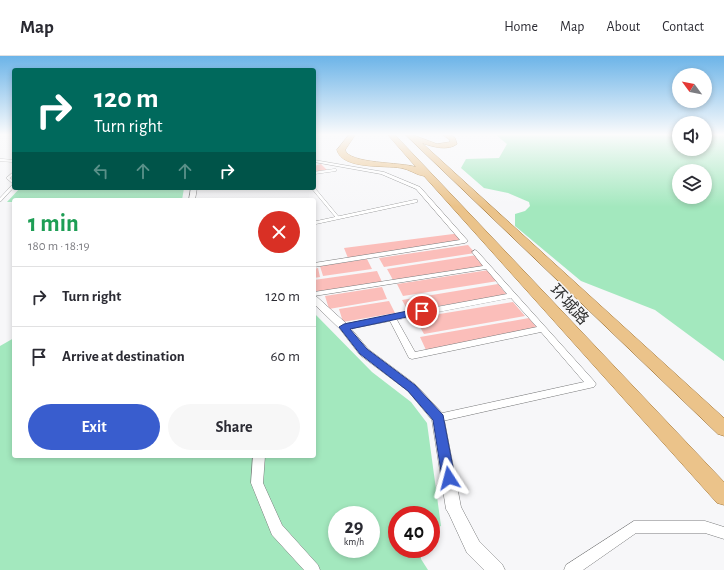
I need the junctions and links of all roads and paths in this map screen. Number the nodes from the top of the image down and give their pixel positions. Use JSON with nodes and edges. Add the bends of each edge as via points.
{"nodes":[{"id":1,"x":349,"y":159,"type":"edge"},
{"id":2,"x":359,"y":159,"type":"edge"},
{"id":3,"x":376,"y":159,"type":"edge"},
{"id":4,"x":413,"y":159,"type":"edge"},
{"id":5,"x":434,"y":159,"type":"edge"},
{"id":6,"x":445,"y":159,"type":"edge"},
{"id":7,"x":0,"y":160,"type":"edge"},
{"id":8,"x":316,"y":160,"type":"edge"},
{"id":9,"x":12,"y":161,"type":"edge"},
{"id":10,"x":335,"y":170,"type":"dead end"},
{"id":11,"x":316,"y":173,"type":"edge"},
{"id":12,"x":12,"y":175,"type":"edge"},
{"id":13,"x":451,"y":176,"type":"junction"},
{"id":14,"x":431,"y":178,"type":"junction"},
{"id":15,"x":12,"y":182,"type":"edge"},
{"id":16,"x":12,"y":186,"type":"edge"},
{"id":17,"x":315,"y":190,"type":"edge"},
{"id":18,"x":0,"y":200,"type":"edge"},
{"id":19,"x":416,"y":201,"type":"dead end"},
{"id":20,"x":338,"y":218,"type":"junction"},
{"id":21,"x":316,"y":223,"type":"edge"},
{"id":22,"x":475,"y":252,"type":"dead end"},
{"id":23,"x":316,"y":265,"type":"edge"},
{"id":24,"x":488,"y":267,"type":"junction"},
{"id":25,"x":316,"y":294,"type":"edge"},
{"id":26,"x":513,"y":295,"type":"junction"},
{"id":27,"x":316,"y":301,"type":"edge"},
{"id":28,"x":392,"y":317,"type":"junction"},
{"id":29,"x":344,"y":327,"type":"junction"},
{"id":30,"x":543,"y":329,"type":"junction"},
{"id":31,"x":438,"y":418,"type":"junction"},
{"id":32,"x":724,"y":429,"type":"edge"},
{"id":33,"x":259,"y":458,"type":"edge"},
{"id":34,"x":724,"y":496,"type":"edge"},
{"id":35,"x":724,"y":533,"type":"edge"},
{"id":36,"x":313,"y":570,"type":"edge"},
{"id":37,"x":496,"y":570,"type":"edge"},
{"id":38,"x":571,"y":570,"type":"edge"}],
"edges":[{"from":1,"to":14,"type":"main road","via":[[405,166]]},
{"from":2,"to":3,"type":"main road"},
{"from":4,"to":14,"type":"main road","name":"环城路"},
{"from":5,"to":13,"type":"main road","name":"环城路"},
{"from":6,"to":13,"type":"main road"},
{"from":7,"to":9,"type":"lane"},
{"from":8,"to":23,"type":"street","via":[[382,173],[418,188],[464,241]]},
{"from":10,"to":11,"type":"lane"},
{"from":12,"to":15,"type":"lane","via":[[8,178]]},
{"from":13,"to":32,"type":"main road","name":"环城路"},
{"from":14,"to":34,"type":"main road","name":"环城路"},
{"from":16,"to":18,"type":"lane"},
{"from":17,"to":20,"type":"lane"},
{"from":19,"to":20,"type":"lane"},
{"from":20,"to":21,"type":"lane"},
{"from":22,"to":24,"type":"street"},
{"from":24,"to":25,"type":"street"},
{"from":24,"to":26,"type":"street"},
{"from":26,"to":28,"type":"street"},
{"from":26,"to":30,"type":"street"},
{"from":27,"to":29,"type":"street"},
{"from":28,"to":29,"type":"street"},
{"from":28,"to":30,"type":"street","via":[[412,356]]},
{"from":29,"to":31,"type":"street","via":[[364,352],[412,388]]},
{"from":30,"to":31,"type":"street","via":[[591,384]]},
{"from":31,"to":37,"type":"street","via":[[454,509],[473,546]]},
{"from":33,"to":36,"type":"street","via":[[257,483],[277,530]]},
{"from":35,"to":38,"type":"street","via":[[705,527],[634,527]]}]}
